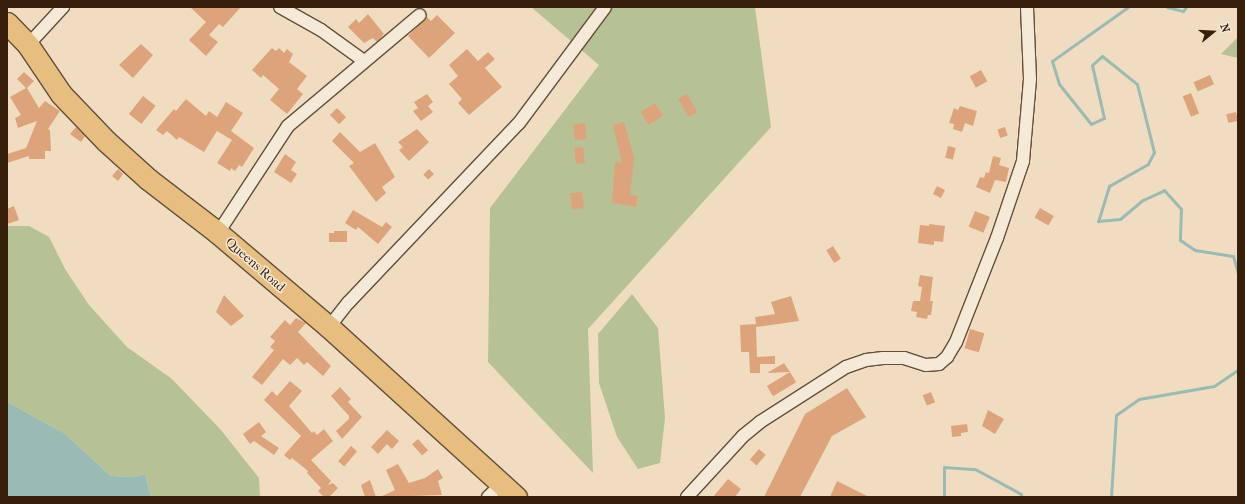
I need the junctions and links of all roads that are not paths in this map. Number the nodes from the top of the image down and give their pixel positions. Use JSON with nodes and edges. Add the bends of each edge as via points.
{"nodes":[{"id":1,"x":63,"y":7,"type":"edge"},
{"id":2,"x":280,"y":7,"type":"edge"},
{"id":3,"x":605,"y":7,"type":"edge"},
{"id":4,"x":1027,"y":7,"type":"edge"},
{"id":5,"x":420,"y":15,"type":"dead end"},
{"id":6,"x":7,"y":23,"type":"edge"},
{"id":7,"x":28,"y":45,"type":"junction"},
{"id":8,"x":364,"y":61,"type":"junction"},
{"id":9,"x":218,"y":233,"type":"junction"},
{"id":10,"x":329,"y":327,"type":"junction"},
{"id":11,"x":502,"y":493,"type":"edge"},
{"id":12,"x":687,"y":497,"type":"edge"}],
"edges":[{"from":1,"to":7,"type":"street"},
{"from":2,"to":8,"type":"street","via":[[321,30]]},
{"from":3,"to":10,"type":"street","via":[[519,123],[348,303]]},
{"from":4,"to":12,"type":"street","via":[[1030,79],[1023,161],[997,238],[956,342],[947,357],[939,364],[926,365],[904,358],[883,358],[866,360],[846,367],[760,422],[743,436]]},
{"from":5,"to":8,"type":"street"},
{"from":6,"to":7,"type":"highway","name":"Queens Road"},
{"from":7,"to":9,"type":"highway","name":"Queens Road","via":[[61,94],[106,141],[148,179]]},
{"from":8,"to":9,"type":"street","via":[[288,126]]},
{"from":9,"to":10,"type":"highway","name":"Queens Road"},
{"from":10,"to":11,"type":"highway","name":"Queens Road"}]}
